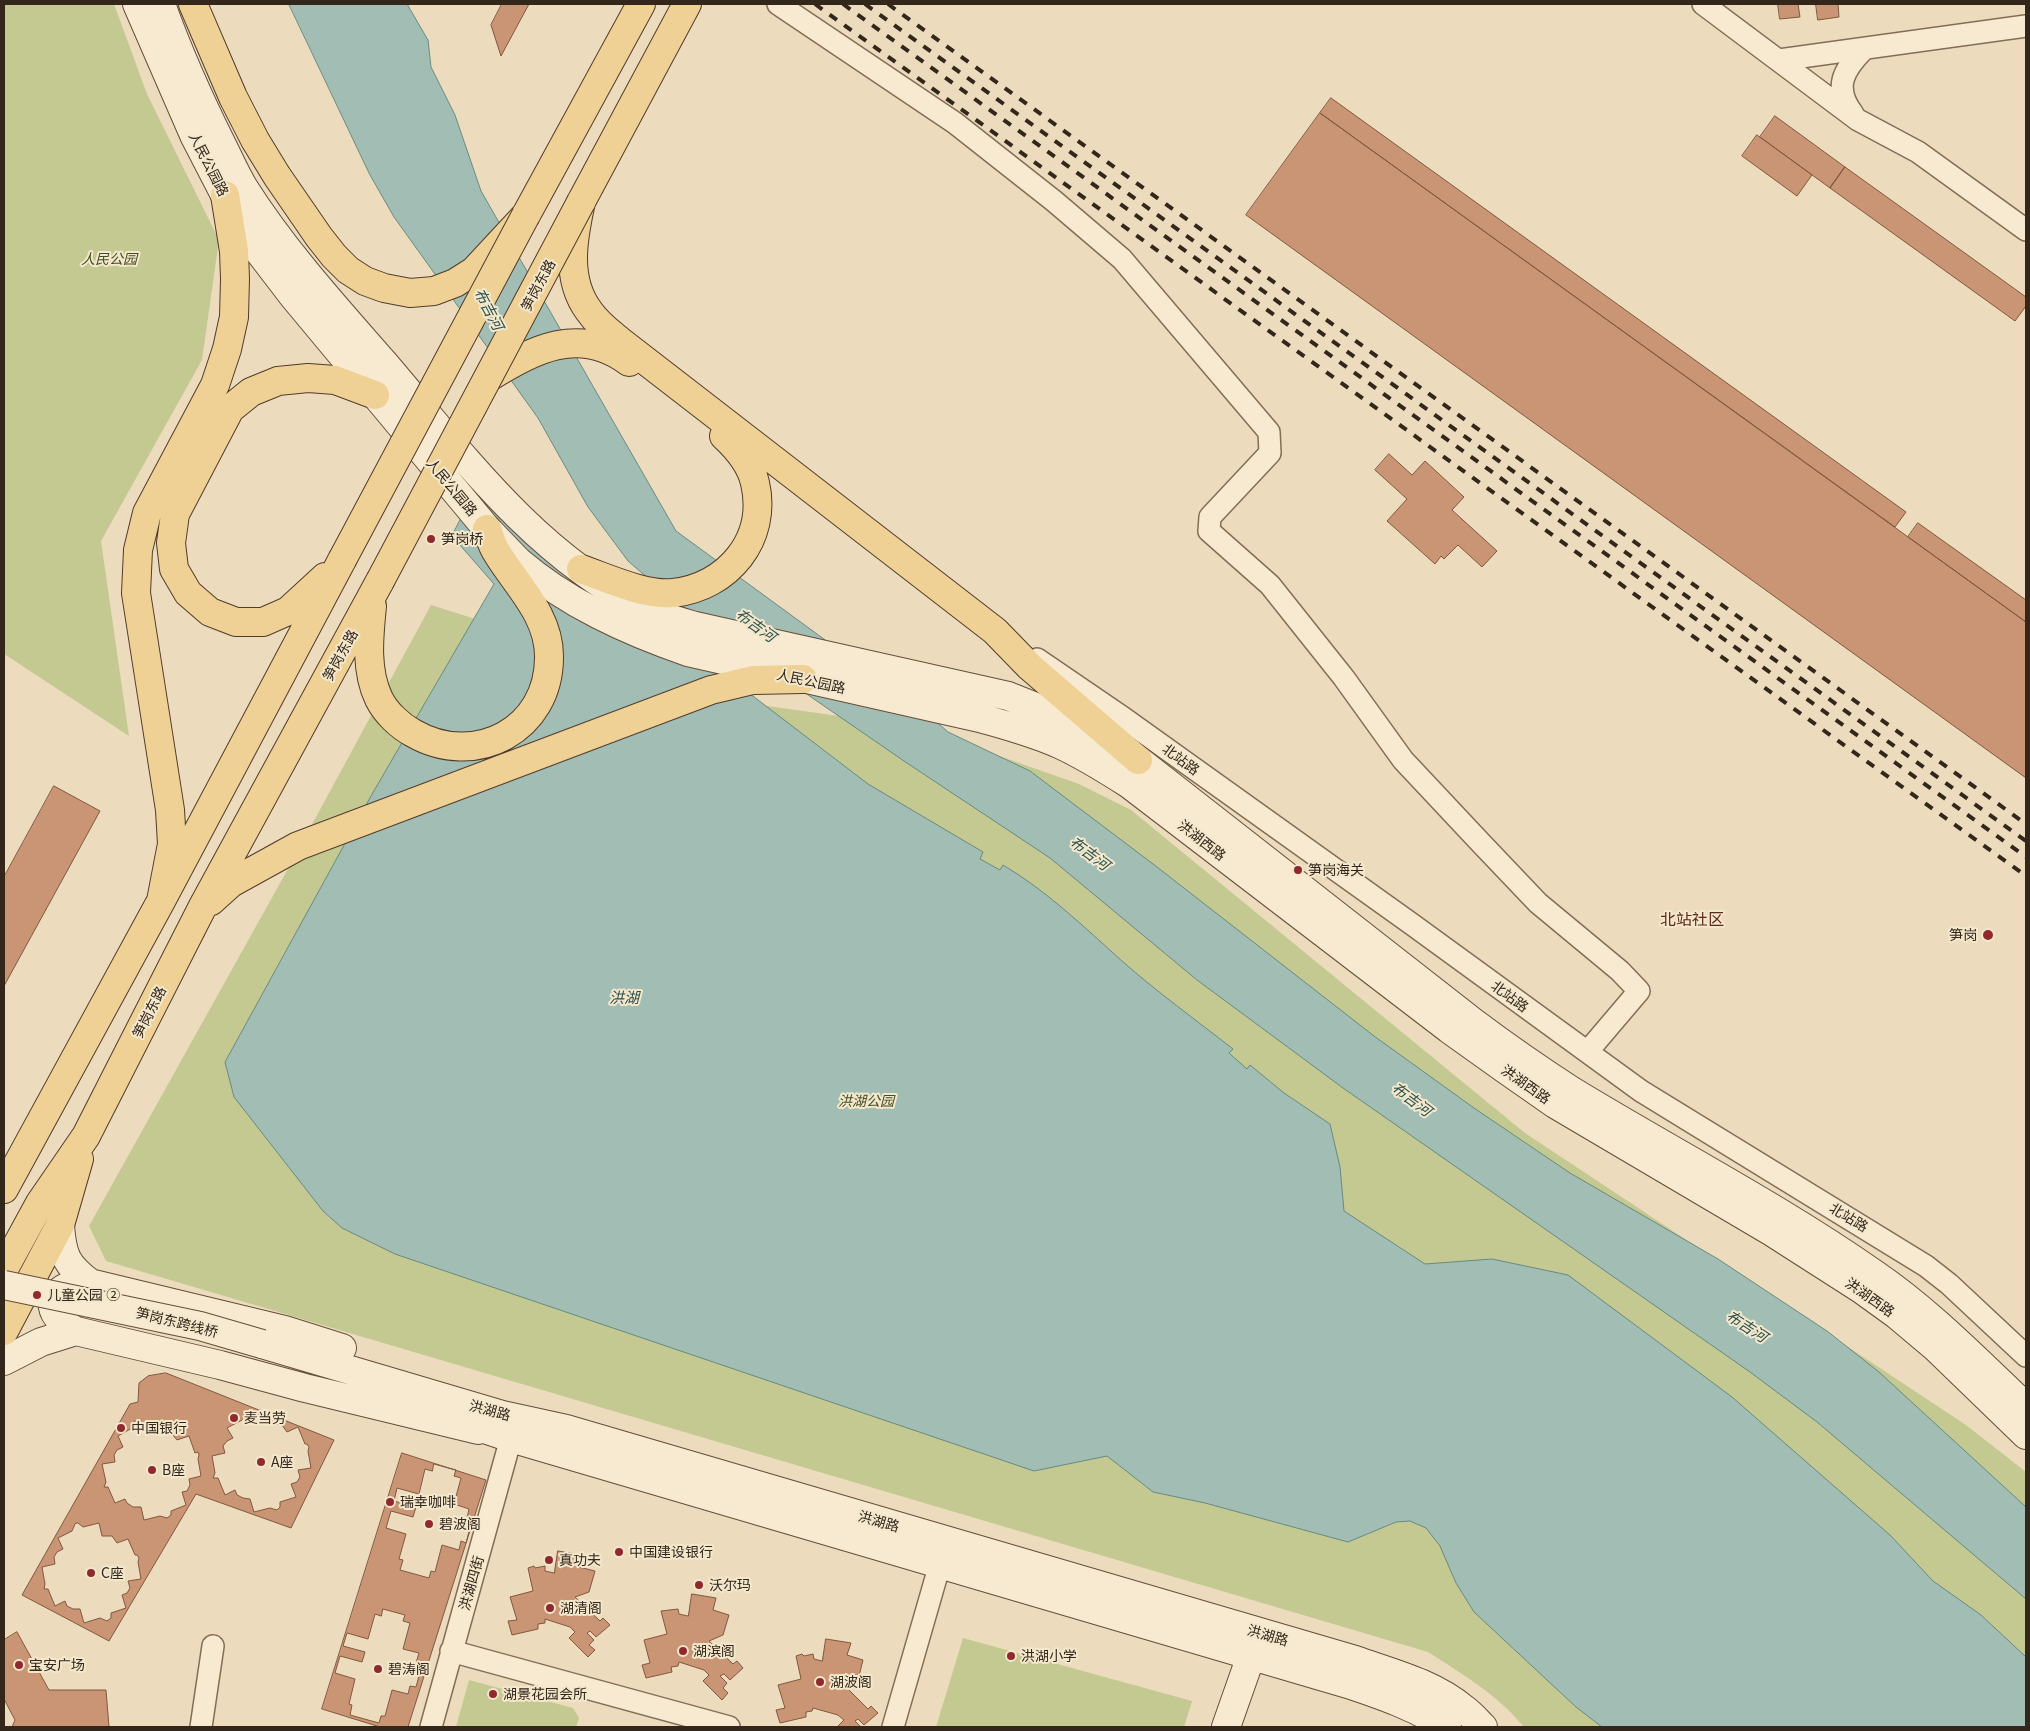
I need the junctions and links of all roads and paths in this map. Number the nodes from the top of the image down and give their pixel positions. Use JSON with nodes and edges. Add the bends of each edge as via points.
{"nodes":[{"id":1,"x":137,"y":4,"type":"edge"},
{"id":2,"x":160,"y":4,"type":"edge"},
{"id":3,"x":193,"y":4,"type":"edge"},
{"id":4,"x":687,"y":4,"type":"edge"},
{"id":5,"x":778,"y":4,"type":"edge"},
{"id":6,"x":1703,"y":4,"type":"edge"},
{"id":7,"x":637,"y":11,"type":"edge"},
{"id":8,"x":2026,"y":26,"type":"edge"},
{"id":9,"x":1864,"y":49,"type":"junction"},
{"id":10,"x":1779,"y":60,"type":"junction"},
{"id":11,"x":1858,"y":120,"type":"junction"},
{"id":12,"x":225,"y":195,"type":"junction"},
{"id":13,"x":581,"y":202,"type":"junction"},
{"id":14,"x":526,"y":215,"type":"junction"},
{"id":15,"x":2026,"y":230,"type":"edge"},
{"id":16,"x":488,"y":378,"type":"junction"},
{"id":17,"x":375,"y":395,"type":"junction"},
{"id":18,"x":685,"y":398,"type":"junction"},
{"id":19,"x":487,"y":529,"type":"junction"},
{"id":20,"x":342,"y":560,"type":"junction"},
{"id":21,"x":581,"y":569,"type":"junction"},
{"id":22,"x":377,"y":587,"type":"junction"},
{"id":23,"x":995,"y":631,"type":"junction"},
{"id":24,"x":803,"y":679,"type":"junction"},
{"id":25,"x":1036,"y":706,"type":"joint"},
{"id":26,"x":1026,"y":731,"type":"joint"},
{"id":27,"x":1138,"y":760,"type":"junction"},
{"id":28,"x":161,"y":901,"type":"junction"},
{"id":29,"x":202,"y":908,"type":"junction"},
{"id":30,"x":1588,"y":1051,"type":"junction"},
{"id":31,"x":86,"y":1136,"type":"junction"},
{"id":32,"x":8,"y":1179,"type":"edge"},
{"id":33,"x":60,"y":1225,"type":"junction"},
{"id":34,"x":4,"y":1269,"type":"edge"},
{"id":35,"x":90,"y":1283,"type":"junction"},
{"id":36,"x":4,"y":1285,"type":"edge"},
{"id":37,"x":4,"y":1301,"type":"edge"},
{"id":38,"x":4,"y":1331,"type":"edge"},
{"id":39,"x":76,"y":1331,"type":"junction"},
{"id":40,"x":260,"y":1350,"type":"junction"},
{"id":41,"x":2026,"y":1356,"type":"edge"},
{"id":42,"x":4,"y":1361,"type":"edge"},
{"id":43,"x":2026,"y":1407,"type":"edge"},
{"id":44,"x":566,"y":1428,"type":"junction"},
{"id":45,"x":2026,"y":1435,"type":"edge"},
{"id":46,"x":511,"y":1438,"type":"junction"},
{"id":47,"x":940,"y":1564,"type":"junction"},
{"id":48,"x":213,"y":1646,"type":"dead end"},
{"id":49,"x":451,"y":1651,"type":"junction"},
{"id":50,"x":1251,"y":1656,"type":"junction"},
{"id":51,"x":200,"y":1727,"type":"edge"},
{"id":52,"x":431,"y":1727,"type":"edge"},
{"id":53,"x":729,"y":1727,"type":"edge"},
{"id":54,"x":893,"y":1727,"type":"edge"},
{"id":55,"x":1226,"y":1727,"type":"edge"},
{"id":56,"x":1447,"y":1727,"type":"edge"},
{"id":57,"x":1484,"y":1727,"type":"edge"}],
"edges":[{"from":1,"to":12,"type":"main road","name":"人民公园路","via":[[194,135]]},
{"from":2,"to":21,"type":"main road","name":"人民公园路","via":[[243,187],[276,234],[484,481],[534,532]]},
{"from":3,"to":14,"type":"main road","bridge":true,"via":[[233,97],[277,176],[334,256],[365,281],[410,292],[434,291],[455,284],[474,271]]},
{"from":4,"to":13,"type":"main road","name":"笋岗东路"},
{"from":5,"to":30,"type":"street","via":[[955,123],[1122,259],[1269,432],[1270,452],[1210,517],[1209,531],[1270,585],[1344,678],[1403,760],[1538,903],[1620,971],[1639,991]]},
{"from":6,"to":10,"type":"street"},
{"from":7,"to":14,"type":"main road"},
{"from":8,"to":9,"type":"street"},
{"from":9,"to":10,"type":"street"},
{"from":9,"to":11,"type":"street","via":[[1854,59],[1842,82],[1845,104]]},
{"from":10,"to":11,"type":"street"},
{"from":11,"to":15,"type":"street","via":[[1918,152]]},
{"from":12,"to":17,"type":"main road","name":"人民公园路","via":[[257,249]]},
{"from":12,"to":28,"type":"main road","via":[[235,279],[234,317],[227,349],[215,384],[147,513],[138,550],[136,593],[170,810],[172,844]]},
{"from":13,"to":16,"type":"main road","name":"笋岗东路","bridge":true},
{"from":13,"to":18,"type":"main road","bridge":true,"via":[[573,262],[581,300],[602,326]]},
{"from":14,"to":20,"type":"main road","bridge":true},
{"from":16,"to":18,"type":"main road","via":[[513,362],[572,342],[607,349]]},
{"from":16,"to":22,"type":"main road","name":"笋岗东路","bridge":true},
{"from":17,"to":19,"type":"main road","name":"人民公园路"},
{"from":17,"to":20,"type":"main road","via":[[335,380],[308,378],[278,381],[251,392],[230,409],[174,514],[171,542],[174,569],[188,593],[210,612],[236,622],[263,622],[288,611]]},
{"from":18,"to":21,"type":"main road","via":[[736,447],[749,466],[755,483],[757,508],[749,542],[726,573],[712,582],[670,594],[650,592]]},
{"from":18,"to":23,"type":"main road"},
{"from":19,"to":22,"type":"main road","via":[[496,552],[537,611],[546,633],[549,656],[546,684],[535,709],[518,728],[497,741],[455,748],[436,744],[407,730],[392,717],[379,699],[369,661],[369,631]]},
{"from":19,"to":24,"type":"main road","name":"人民公园路","via":[[548,584],[604,618],[688,652]]},
{"from":20,"to":28,"type":"main road"},
{"from":21,"to":25,"type":"main road","name":"人民公园路","via":[[612,591],[645,608],[695,626],[1008,696]]},
{"from":22,"to":29,"type":"main road","name":"笋岗东路"},
{"from":23,"to":27,"type":"main road","via":[[1030,667]]},
{"from":23,"to":30,"type":"street","name":"北站路","via":[[1122,717]]},
{"from":24,"to":26,"type":"main road","name":"人民公园路"},
{"from":24,"to":29,"type":"main road","via":[[753,680],[711,690],[298,846],[231,883]]},
{"from":25,"to":27,"type":"main road","name":"洪湖西路","via":[[1076,723]]},
{"from":26,"to":45,"type":"main road","name":"洪湖西路","via":[[1061,745],[1129,784],[1450,1030],[1555,1104],[1772,1232],[1861,1289],[1935,1347]]},
{"from":27,"to":43,"type":"main road","name":"洪湖西路","via":[[1522,1058],[1830,1244],[1874,1274],[1950,1334]]},
{"from":28,"to":32,"type":"main road"},
{"from":29,"to":31,"type":"main road","name":"笋岗东路"},
{"from":30,"to":41,"type":"street","name":"北站路","via":[[1641,1091],[1926,1266]]},
{"from":31,"to":33,"type":"main road"},
{"from":31,"to":34,"type":"main road","name":"笋岗东路","via":[[40,1203]]},
{"from":33,"to":35,"type":"main road","via":[[67,1259],[73,1270]]},
{"from":33,"to":38,"type":"main road"},
{"from":35,"to":39,"type":"main road","via":[[60,1288],[54,1297],[52,1308],[55,1316],[63,1325]]},
{"from":35,"to":44,"type":"main road","via":[[299,1335],[446,1380]]},
{"from":36,"to":40,"type":"main road","name":"笋岗东跨线桥","bridge":true,"via":[[200,1326]]},
{"from":37,"to":40,"type":"main road","name":"笋岗东跨线桥"},
{"from":39,"to":42,"type":"main road","via":[[41,1342]]},
{"from":39,"to":46,"type":"main road"},
{"from":40,"to":44,"type":"main road","name":"洪湖路","via":[[502,1415]]},
{"from":40,"to":46,"type":"main road","name":"洪湖路"},
{"from":44,"to":57,"type":"main road","name":"洪湖路","via":[[1355,1660],[1434,1689],[1464,1708]]},
{"from":46,"to":47,"type":"main road","name":"洪湖路"},
{"from":46,"to":49,"type":"street","name":"洪湖四街"},
{"from":47,"to":50,"type":"main road","name":"洪湖路"},
{"from":47,"to":54,"type":"street"},
{"from":48,"to":51,"type":"street"},
{"from":49,"to":52,"type":"street","name":"洪湖四街"},
{"from":49,"to":53,"type":"street"},
{"from":50,"to":55,"type":"main road"},
{"from":50,"to":56,"type":"main road","name":"洪湖路","via":[[1395,1700]]}]}
